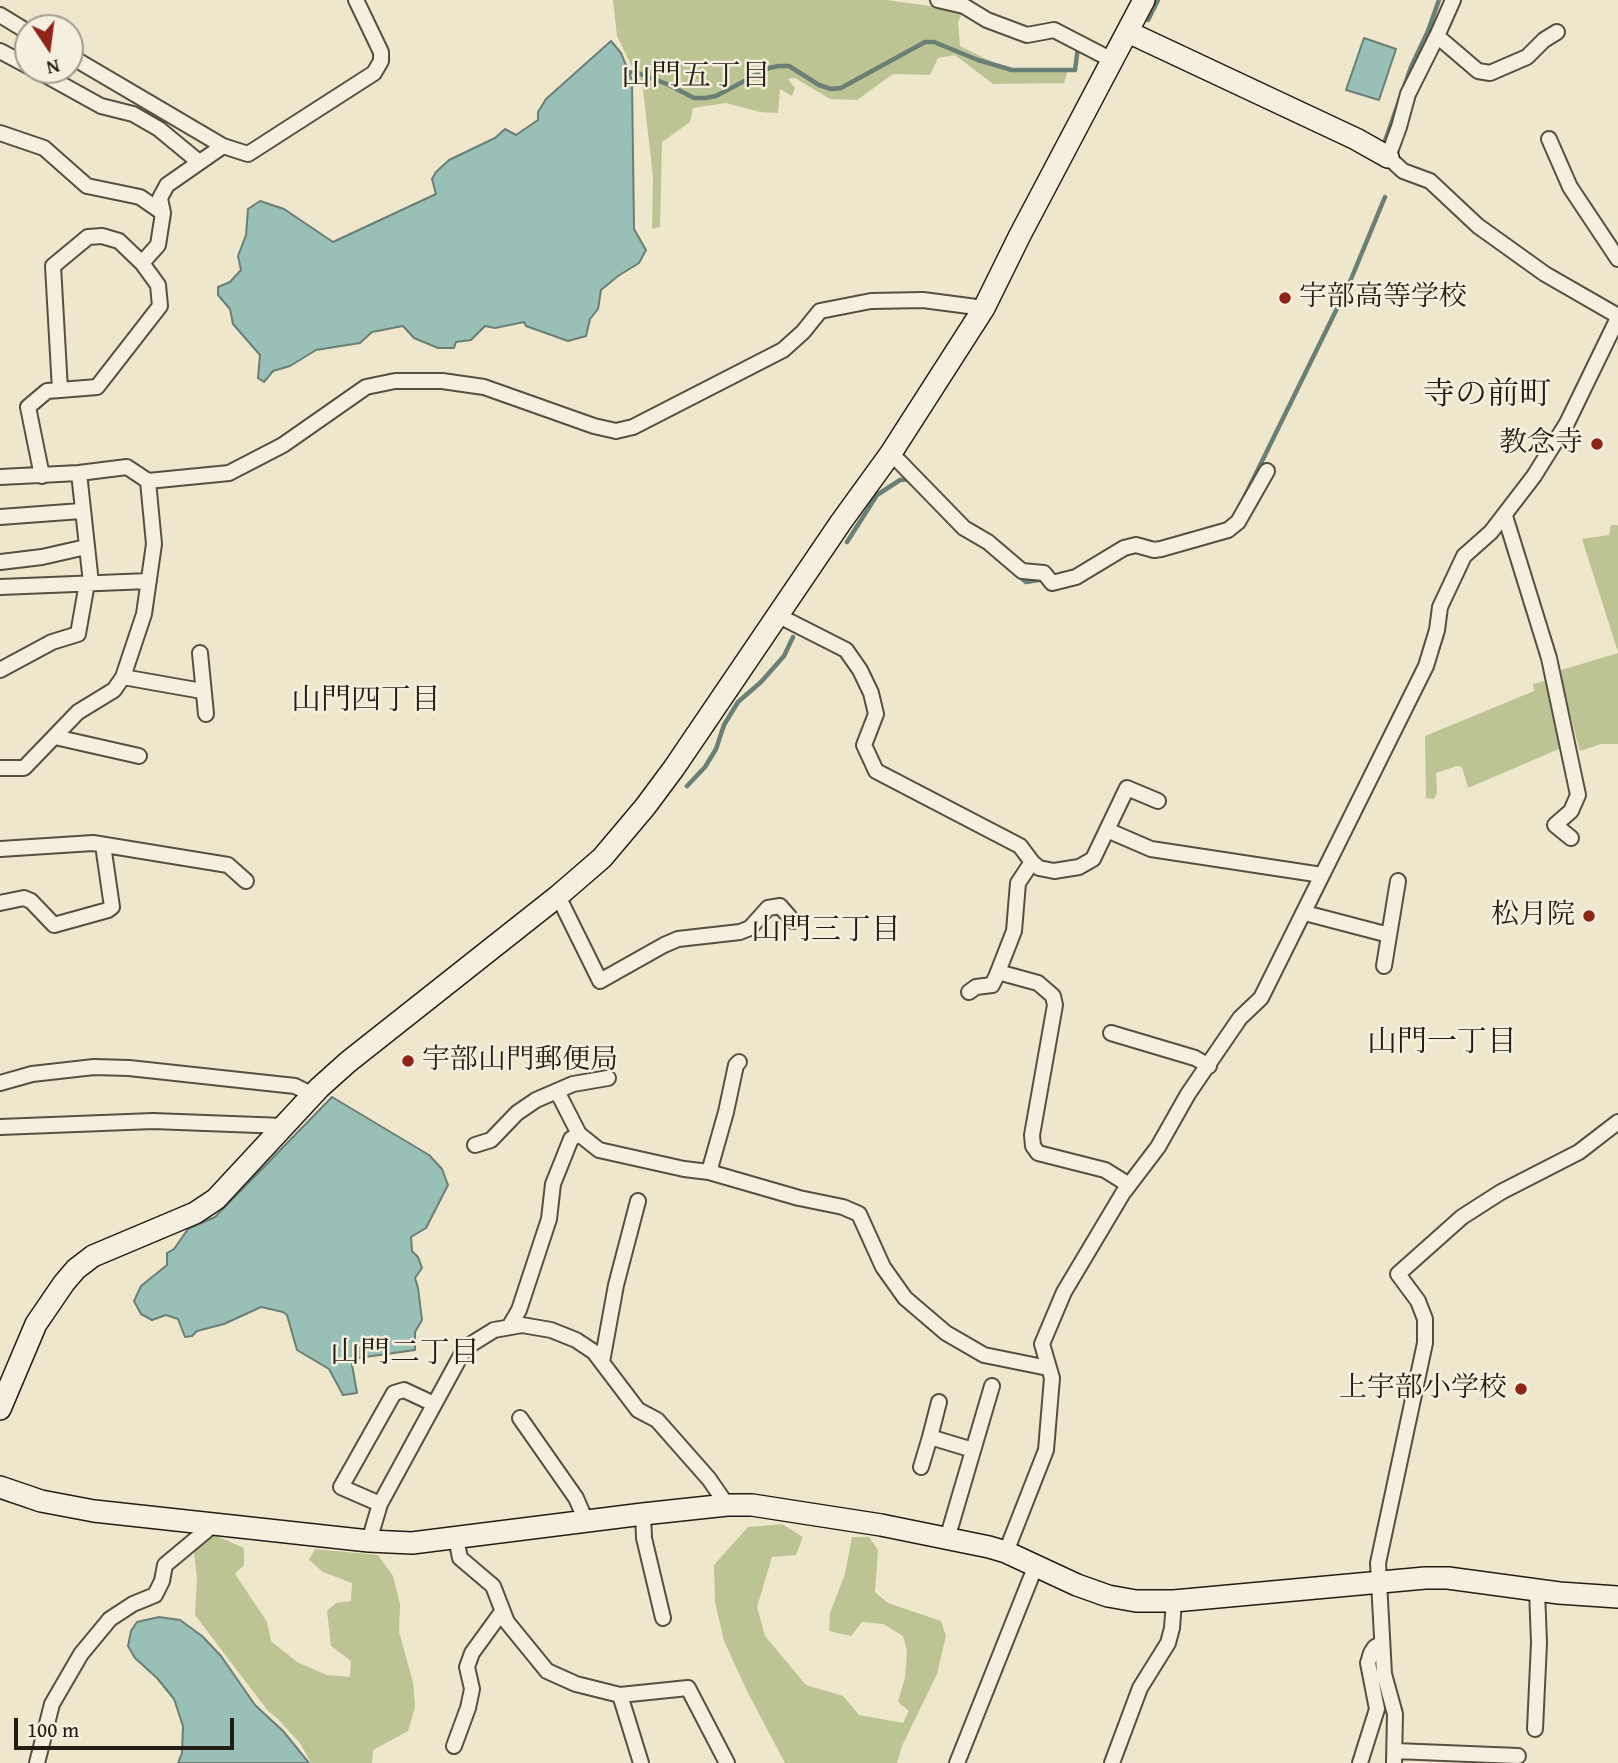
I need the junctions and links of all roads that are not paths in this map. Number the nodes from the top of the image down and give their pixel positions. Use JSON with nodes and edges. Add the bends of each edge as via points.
{"nodes":[{"id":1,"x":356,"y":0,"type":"edge"},
{"id":2,"x":938,"y":0,"type":"edge"},
{"id":3,"x":1144,"y":0,"type":"edge"},
{"id":4,"x":1453,"y":0,"type":"edge"},
{"id":5,"x":1128,"y":32,"type":"junction"},
{"id":6,"x":1557,"y":32,"type":"dead end"},
{"id":7,"x":1437,"y":36,"type":"junction"},
{"id":8,"x":1112,"y":60,"type":"junction"},
{"id":9,"x":84,"y":64,"type":"edge"},
{"id":10,"x":61,"y":84,"type":"edge"},
{"id":11,"x":0,"y":133,"type":"edge"},
{"id":12,"x":1549,"y":139,"type":"dead end"},
{"id":13,"x":223,"y":146,"type":"junction"},
{"id":14,"x":1388,"y":157,"type":"junction"},
{"id":15,"x":199,"y":162,"type":"junction"},
{"id":16,"x":163,"y":213,"type":"junction"},
{"id":17,"x":1618,"y":259,"type":"edge"},
{"id":18,"x":142,"y":263,"type":"junction"},
{"id":19,"x":984,"y":308,"type":"junction"},
{"id":20,"x":1618,"y":317,"type":"edge"},
{"id":21,"x":60,"y":390,"type":"junction"},
{"id":22,"x":891,"y":453,"type":"junction"},
{"id":23,"x":1267,"y":471,"type":"dead end"},
{"id":24,"x":79,"y":473,"type":"junction"},
{"id":25,"x":42,"y":476,"type":"junction"},
{"id":26,"x":0,"y":477,"type":"edge"},
{"id":27,"x":148,"y":481,"type":"junction"},
{"id":28,"x":81,"y":511,"type":"junction"},
{"id":29,"x":1504,"y":516,"type":"junction"},
{"id":30,"x":0,"y":517,"type":"edge"},
{"id":31,"x":86,"y":547,"type":"junction"},
{"id":32,"x":0,"y":562,"type":"edge"},
{"id":33,"x":149,"y":581,"type":"junction"},
{"id":34,"x":89,"y":583,"type":"junction"},
{"id":35,"x":0,"y":587,"type":"edge"},
{"id":36,"x":777,"y":615,"type":"junction"},
{"id":37,"x":200,"y":653,"type":"dead end"},
{"id":38,"x":0,"y":670,"type":"edge"},
{"id":39,"x":123,"y":677,"type":"junction"},
{"id":40,"x":202,"y":691,"type":"junction"},
{"id":41,"x":206,"y":714,"type":"dead end"},
{"id":42,"x":55,"y":737,"type":"junction"},
{"id":43,"x":138,"y":756,"type":"dead end"},
{"id":44,"x":0,"y":768,"type":"edge"},
{"id":45,"x":1158,"y":801,"type":"dead end"},
{"id":46,"x":1107,"y":830,"type":"junction"},
{"id":47,"x":1571,"y":838,"type":"dead end"},
{"id":48,"x":103,"y":845,"type":"junction"},
{"id":49,"x":0,"y":849,"type":"edge"},
{"id":50,"x":1032,"y":862,"type":"junction"},
{"id":51,"x":1322,"y":875,"type":"junction"},
{"id":52,"x":246,"y":881,"type":"dead end"},
{"id":53,"x":1398,"y":881,"type":"dead end"},
{"id":54,"x":558,"y":896,"type":"junction"},
{"id":55,"x":0,"y":903,"type":"edge"},
{"id":56,"x":1305,"y":913,"type":"junction"},
{"id":57,"x":793,"y":921,"type":"dead end"},
{"id":58,"x":1389,"y":935,"type":"junction"},
{"id":59,"x":1384,"y":966,"type":"dead end"},
{"id":60,"x":999,"y":972,"type":"junction"},
{"id":61,"x":969,"y":992,"type":"dead end"},
{"id":62,"x":1111,"y":1033,"type":"dead end"},
{"id":63,"x":739,"y":1062,"type":"dead end"},
{"id":64,"x":1209,"y":1066,"type":"junction"},
{"id":65,"x":608,"y":1078,"type":"dead end"},
{"id":66,"x":0,"y":1083,"type":"edge"},
{"id":67,"x":557,"y":1091,"type":"junction"},
{"id":68,"x":313,"y":1095,"type":"junction"},
{"id":69,"x":1618,"y":1122,"type":"edge"},
{"id":70,"x":284,"y":1126,"type":"junction"},
{"id":71,"x":0,"y":1127,"type":"edge"},
{"id":72,"x":579,"y":1133,"type":"junction"},
{"id":73,"x":475,"y":1145,"type":"dead end"},
{"id":74,"x":709,"y":1172,"type":"junction"},
{"id":75,"x":1129,"y":1185,"type":"junction"},
{"id":76,"x":638,"y":1201,"type":"dead end"},
{"id":77,"x":509,"y":1326,"type":"junction"},
{"id":78,"x":602,"y":1362,"type":"junction"},
{"id":79,"x":1048,"y":1368,"type":"junction"},
{"id":80,"x":992,"y":1386,"type":"dead end"},
{"id":81,"x":939,"y":1402,"type":"dead end"},
{"id":82,"x":434,"y":1404,"type":"junction"},
{"id":83,"x":0,"y":1409,"type":"edge"},
{"id":84,"x":520,"y":1418,"type":"dead end"},
{"id":85,"x":930,"y":1437,"type":"junction"},
{"id":86,"x":973,"y":1450,"type":"junction"},
{"id":87,"x":921,"y":1467,"type":"dead end"},
{"id":88,"x":0,"y":1487,"type":"edge"},
{"id":89,"x":380,"y":1504,"type":"junction"},
{"id":90,"x":727,"y":1505,"type":"junction"},
{"id":91,"x":643,"y":1514,"type":"junction"},
{"id":92,"x":586,"y":1521,"type":"junction"},
{"id":93,"x":210,"y":1524,"type":"junction"},
{"id":94,"x":456,"y":1538,"type":"junction"},
{"id":95,"x":947,"y":1539,"type":"junction"},
{"id":96,"x":369,"y":1541,"type":"junction"},
{"id":97,"x":1006,"y":1552,"type":"junction"},
{"id":98,"x":1036,"y":1565,"type":"junction"},
{"id":99,"x":1380,"y":1582,"type":"junction"},
{"id":100,"x":1536,"y":1590,"type":"junction"},
{"id":101,"x":1618,"y":1597,"type":"edge"},
{"id":102,"x":1174,"y":1601,"type":"junction"},
{"id":103,"x":501,"y":1612,"type":"junction"},
{"id":104,"x":663,"y":1618,"type":"dead end"},
{"id":105,"x":1381,"y":1644,"type":"junction"},
{"id":106,"x":620,"y":1695,"type":"junction"},
{"id":107,"x":1535,"y":1729,"type":"dead end"},
{"id":108,"x":454,"y":1746,"type":"dead end"},
{"id":109,"x":1518,"y":1756,"type":"dead end"},
{"id":110,"x":1394,"y":1757,"type":"edge"},
{"id":111,"x":37,"y":1763,"type":"edge"},
{"id":112,"x":640,"y":1763,"type":"edge"},
{"id":113,"x":727,"y":1763,"type":"edge"},
{"id":114,"x":957,"y":1763,"type":"edge"},
{"id":115,"x":1112,"y":1763,"type":"edge"},
{"id":116,"x":1360,"y":1763,"type":"edge"}],
"edges":[{"from":1,"to":13,"type":"street","via":[[381,52],[374,73],[248,154]]},
{"from":2,"to":8,"type":"street","via":[[964,6],[1027,35],[1054,30]]},
{"from":3,"to":5,"type":"street"},
{"from":4,"to":7,"type":"street"},
{"from":5,"to":8,"type":"street"},
{"from":5,"to":14,"type":"street"},
{"from":6,"to":7,"type":"street","via":[[1527,57],[1490,73],[1478,71]]},
{"from":7,"to":14,"type":"street","via":[[1408,94]]},
{"from":8,"to":19,"type":"street"},
{"from":9,"to":13,"type":"street"},
{"from":10,"to":15,"type":"street","via":[[101,106],[133,114]]},
{"from":11,"to":16,"type":"street","via":[[44,148],[87,186],[140,197]]},
{"from":12,"to":17,"type":"street","via":[[1570,187]]},
{"from":13,"to":15,"type":"street"},
{"from":14,"to":20,"type":"street","via":[[1403,171],[1430,181],[1478,226],[1545,274]]},
{"from":15,"to":16,"type":"street","via":[[167,185],[160,198]]},
{"from":16,"to":18,"type":"street","via":[[158,246]]},
{"from":18,"to":21,"type":"street","via":[[158,285],[160,306],[97,387]]},
{"from":18,"to":21,"type":"street","via":[[119,242],[102,236],[88,237],[53,266]]},
{"from":19,"to":22,"type":"street"},
{"from":19,"to":27,"type":"street","via":[[923,300],[870,301],[820,311],[783,350],[633,427],[616,431],[484,387],[394,381],[366,387],[283,445],[229,473]]},
{"from":20,"to":29,"type":"street","via":[[1567,423]]},
{"from":21,"to":25,"type":"street","via":[[47,391],[29,407]]},
{"from":22,"to":23,"type":"street","via":[[969,532],[1022,571],[1044,573],[1050,580],[1076,577],[1124,548],[1161,549],[1228,530],[1238,522]]},
{"from":22,"to":36,"type":"street"},
{"from":24,"to":25,"type":"street"},
{"from":24,"to":27,"type":"street","via":[[127,467]]},
{"from":24,"to":28,"type":"street"},
{"from":25,"to":26,"type":"street"},
{"from":27,"to":33,"type":"street","via":[[154,544]]},
{"from":28,"to":30,"type":"street"},
{"from":28,"to":31,"type":"street"},
{"from":29,"to":47,"type":"street","via":[[1549,658],[1578,795],[1571,811],[1555,825]]},
{"from":29,"to":51,"type":"street","via":[[1464,556],[1440,607],[1426,666]]},
{"from":31,"to":32,"type":"street"},
{"from":31,"to":34,"type":"street"},
{"from":33,"to":34,"type":"street"},
{"from":33,"to":39,"type":"street","via":[[144,614]]},
{"from":34,"to":35,"type":"street"},
{"from":34,"to":38,"type":"street","via":[[78,634],[52,642]]},
{"from":36,"to":50,"type":"street","via":[[846,650],[860,670],[876,714],[864,745],[876,771],[1020,846]]},
{"from":36,"to":54,"type":"street","via":[[645,807],[602,858]]},
{"from":37,"to":40,"type":"street"},
{"from":39,"to":40,"type":"street"},
{"from":39,"to":42,"type":"street","via":[[114,690],[78,712]]},
{"from":40,"to":41,"type":"street"},
{"from":42,"to":43,"type":"street"},
{"from":42,"to":44,"type":"street","via":[[24,768]]},
{"from":45,"to":46,"type":"street","via":[[1127,788]]},
{"from":46,"to":50,"type":"street","via":[[1093,859],[1079,867],[1054,871]]},
{"from":46,"to":51,"type":"street","via":[[1151,849]]},
{"from":48,"to":49,"type":"street"},
{"from":48,"to":52,"type":"street","via":[[228,865]]},
{"from":48,"to":55,"type":"street","via":[[112,907],[108,910],[54,925],[24,898]]},
{"from":50,"to":60,"type":"street","via":[[1018,883],[1014,931]]},
{"from":51,"to":56,"type":"street"},
{"from":53,"to":58,"type":"street"},
{"from":54,"to":57,"type":"street","via":[[600,981],[678,939],[750,928],[768,908],[780,906]]},
{"from":54,"to":68,"type":"street","via":[[348,1062]]},
{"from":56,"to":58,"type":"street"},
{"from":56,"to":64,"type":"street","via":[[1261,998],[1240,1018]]},
{"from":58,"to":59,"type":"street"},
{"from":60,"to":61,"type":"street","via":[[992,985]]},
{"from":60,"to":75,"type":"street","via":[[1038,983],[1053,996],[1055,1005],[1033,1146],[1038,1153],[1105,1170]]},
{"from":62,"to":64,"type":"street"},
{"from":63,"to":74,"type":"street"},
{"from":64,"to":75,"type":"street"},
{"from":65,"to":67,"type":"street"},
{"from":66,"to":68,"type":"street","via":[[32,1074],[129,1068],[295,1086]]},
{"from":67,"to":72,"type":"street"},
{"from":67,"to":73,"type":"street","via":[[527,1105],[491,1140]]},
{"from":68,"to":70,"type":"street"},
{"from":69,"to":99,"type":"street","via":[[1579,1152],[1462,1217],[1398,1274],[1418,1301],[1425,1319],[1425,1343],[1377,1563]]},
{"from":70,"to":71,"type":"street","via":[[153,1121]]},
{"from":70,"to":83,"type":"street","via":[[216,1199],[195,1213],[93,1256],[76,1269],[36,1324]]},
{"from":72,"to":74,"type":"street","via":[[599,1150]]},
{"from":72,"to":77,"type":"street","via":[[571,1139],[553,1184],[549,1219],[519,1310]]},
{"from":74,"to":79,"type":"street","via":[[859,1214],[883,1267],[905,1298],[946,1333],[984,1355]]},
{"from":75,"to":79,"type":"street","via":[[1064,1292],[1042,1344]]},
{"from":76,"to":78,"type":"street"},
{"from":77,"to":78,"type":"street","via":[[522,1325],[576,1340]]},
{"from":77,"to":82,"type":"street","via":[[465,1348]]},
{"from":78,"to":90,"type":"street","via":[[638,1410],[657,1420]]},
{"from":79,"to":97,"type":"street","via":[[1052,1395],[1046,1450]]},
{"from":80,"to":86,"type":"street"},
{"from":81,"to":85,"type":"street"},
{"from":82,"to":89,"type":"street"},
{"from":82,"to":89,"type":"street","via":[[404,1390],[394,1393],[341,1487]]},
{"from":84,"to":92,"type":"street","via":[[576,1498]]},
{"from":85,"to":86,"type":"street"},
{"from":85,"to":87,"type":"street"},
{"from":86,"to":95,"type":"street"},
{"from":88,"to":93,"type":"street","via":[[94,1511]]},
{"from":89,"to":96,"type":"street"},
{"from":90,"to":91,"type":"street"},
{"from":90,"to":95,"type":"street","via":[[783,1509]]},
{"from":91,"to":92,"type":"street"},
{"from":91,"to":104,"type":"street","via":[[644,1538]]},
{"from":92,"to":94,"type":"street"},
{"from":93,"to":96,"type":"street"},
{"from":93,"to":111,"type":"street","via":[[165,1565],[155,1595],[110,1619],[81,1654],[52,1704]]},
{"from":94,"to":96,"type":"street"},
{"from":94,"to":103,"type":"street","via":[[460,1558],[493,1586]]},
{"from":95,"to":97,"type":"street"},
{"from":97,"to":98,"type":"street"},
{"from":98,"to":102,"type":"street","via":[[1108,1596]]},
{"from":98,"to":114,"type":"street"},
{"from":99,"to":100,"type":"street","via":[[1448,1578]]},
{"from":99,"to":102,"type":"street"},
{"from":99,"to":105,"type":"street"},
{"from":100,"to":101,"type":"street"},
{"from":100,"to":107,"type":"street"},
{"from":102,"to":115,"type":"street","via":[[1168,1643],[1140,1688]]},
{"from":103,"to":106,"type":"street","via":[[547,1671]]},
{"from":103,"to":108,"type":"street","via":[[467,1667],[472,1689]]},
{"from":105,"to":110,"type":"street","via":[[1395,1714]]},
{"from":105,"to":116,"type":"street","via":[[1368,1663],[1377,1709]]},
{"from":106,"to":112,"type":"street"},
{"from":106,"to":113,"type":"street","via":[[688,1688]]},
{"from":109,"to":110,"type":"street"}]}
